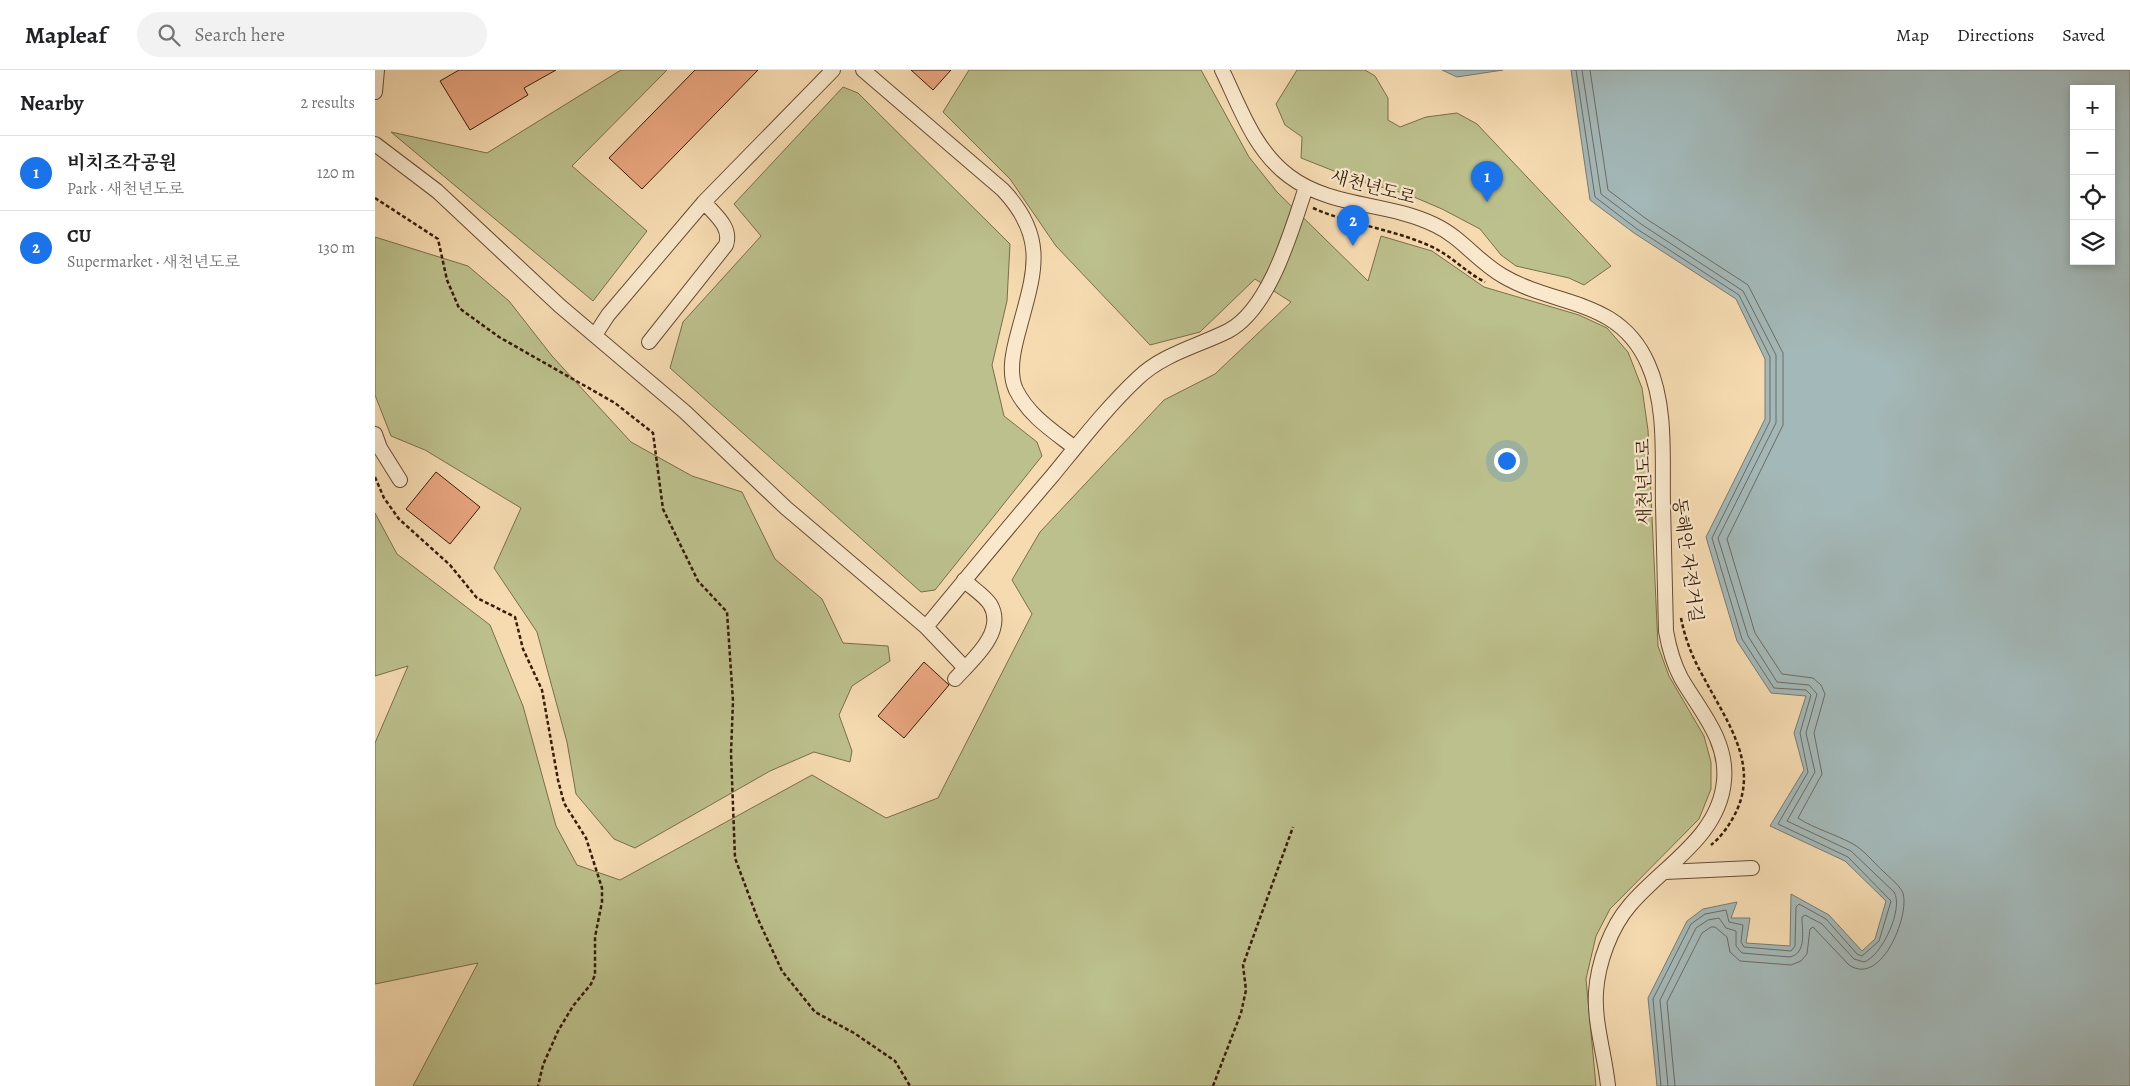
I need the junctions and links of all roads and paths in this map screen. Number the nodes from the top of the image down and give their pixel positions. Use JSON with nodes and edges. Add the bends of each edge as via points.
{"nodes":[{"id":1,"x":377,"y":70,"type":"edge"},
{"id":2,"x":833,"y":70,"type":"edge"},
{"id":3,"x":863,"y":70,"type":"edge"},
{"id":4,"x":1222,"y":70,"type":"edge"},
{"id":5,"x":375,"y":87,"type":"edge"},
{"id":6,"x":375,"y":144,"type":"edge"},
{"id":7,"x":1306,"y":187,"type":"junction"},
{"id":8,"x":375,"y":198,"type":"edge"},
{"id":9,"x":704,"y":202,"type":"junction"},
{"id":10,"x":1302,"y":202,"type":"junction"},
{"id":11,"x":1491,"y":286,"type":"dead end"},
{"id":12,"x":595,"y":336,"type":"junction"},
{"id":13,"x":649,"y":342,"type":"dead end"},
{"id":14,"x":375,"y":434,"type":"edge"},
{"id":15,"x":1075,"y":448,"type":"junction"},
{"id":16,"x":375,"y":477,"type":"edge"},
{"id":17,"x":400,"y":480,"type":"dead end"},
{"id":18,"x":964,"y":580,"type":"junction"},
{"id":19,"x":1679,"y":610,"type":"dead end"},
{"id":20,"x":927,"y":627,"type":"junction"},
{"id":21,"x":965,"y":668,"type":"junction"},
{"id":22,"x":955,"y":680,"type":"dead end"},
{"id":23,"x":1293,"y":827,"type":"dead end"},
{"id":24,"x":1708,"y":847,"type":"dead end"},
{"id":25,"x":1752,"y":868,"type":"dead end"},
{"id":26,"x":1665,"y":872,"type":"junction"},
{"id":27,"x":537,"y":1086,"type":"edge"},
{"id":28,"x":910,"y":1086,"type":"edge"},
{"id":29,"x":1213,"y":1086,"type":"edge"},
{"id":30,"x":1609,"y":1086,"type":"edge"}],
"edges":[{"from":1,"to":5,"type":"street"},
{"from":2,"to":9,"type":"street"},
{"from":3,"to":15,"type":"street","via":[[1003,190],[1021,212],[1033,241],[1033,275],[1012,354],[1012,377],[1029,410]]},
{"from":4,"to":7,"type":"street","name":"새천년도로","via":[[1263,149],[1275,164]]},
{"from":6,"to":12,"type":"street","via":[[437,191]]},
{"from":7,"to":10,"type":"street"},
{"from":7,"to":26,"type":"street","name":"새천년도로","via":[[1435,225],[1506,278],[1596,310],[1612,319],[1628,333],[1648,364],[1656,389],[1661,429],[1669,648],[1681,678],[1715,732],[1724,764],[1722,797],[1715,813],[1706,829]]},
{"from":8,"to":28,"type":"path","via":[[437,239],[447,280],[459,308],[499,337],[615,403],[653,433],[663,509],[698,581],[727,612],[733,701],[731,754],[735,858],[757,917],[782,971],[815,1012],[895,1061]]},
{"from":9,"to":12,"type":"street","via":[[608,315]]},
{"from":9,"to":13,"type":"street","via":[[726,227],[726,245]]},
{"from":10,"to":11,"type":"path","via":[[1340,220],[1429,245]]},
{"from":10,"to":15,"type":"street","via":[[1275,271],[1248,316],[1230,330],[1151,367]]},
{"from":12,"to":20,"type":"street","via":[[685,412],[786,508]]},
{"from":14,"to":17,"type":"street"},
{"from":15,"to":18,"type":"street"},
{"from":16,"to":27,"type":"path","via":[[383,498],[399,518],[450,565],[477,598],[515,618],[523,649],[542,690],[564,803],[586,838],[601,888],[602,902],[595,937],[595,975],[558,1031]]},
{"from":18,"to":20,"type":"street"},
{"from":18,"to":21,"type":"street","via":[[988,602],[995,620],[990,637]]},
{"from":19,"to":24,"type":"path","name":"동해안 자전거길","via":[[1691,652],[1737,740],[1744,764],[1743,794],[1737,811],[1727,828]]},
{"from":20,"to":21,"type":"street"},
{"from":21,"to":22,"type":"street"},
{"from":23,"to":29,"type":"path","via":[[1243,965],[1246,990],[1241,1013]]},
{"from":25,"to":26,"type":"street"},
{"from":26,"to":30,"type":"street","name":"새천년도로","via":[[1619,919],[1610,936],[1599,974],[1596,1010]]}]}
